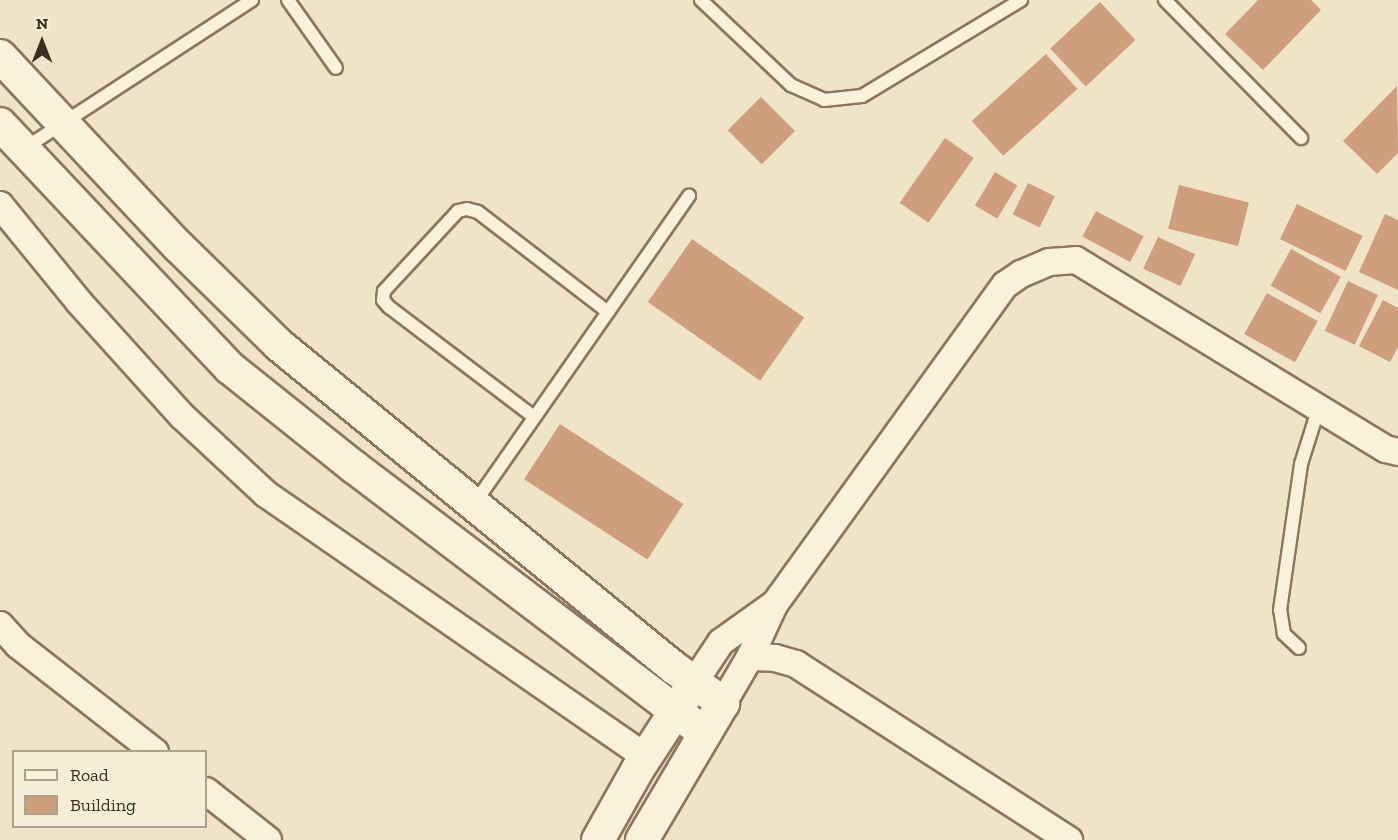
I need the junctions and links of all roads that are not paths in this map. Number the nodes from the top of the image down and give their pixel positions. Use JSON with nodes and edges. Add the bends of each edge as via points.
{"nodes":[{"id":1,"x":252,"y":0,"type":"edge"},
{"id":2,"x":288,"y":0,"type":"edge"},
{"id":3,"x":701,"y":0,"type":"edge"},
{"id":4,"x":1021,"y":0,"type":"edge"},
{"id":5,"x":1165,"y":0,"type":"edge"},
{"id":6,"x":0,"y":56,"type":"edge"},
{"id":7,"x":336,"y":68,"type":"dead end"},
{"id":8,"x":62,"y":122,"type":"junction"},
{"id":9,"x":0,"y":124,"type":"edge"},
{"id":10,"x":1301,"y":138,"type":"dead end"},
{"id":11,"x":24,"y":148,"type":"junction"},
{"id":12,"x":689,"y":196,"type":"dead end"},
{"id":13,"x":0,"y":205,"type":"edge"},
{"id":14,"x":608,"y":312,"type":"junction"},
{"id":15,"x":1319,"y":407,"type":"junction"},
{"id":16,"x":534,"y":417,"type":"junction"},
{"id":17,"x":1398,"y":452,"type":"edge"},
{"id":18,"x":474,"y":505,"type":"junction"},
{"id":19,"x":774,"y":605,"type":"junction"},
{"id":20,"x":0,"y":625,"type":"edge"},
{"id":21,"x":1299,"y":648,"type":"dead end"},
{"id":22,"x":750,"y":657,"type":"junction"},
{"id":23,"x":695,"y":681,"type":"junction"},
{"id":24,"x":723,"y":703,"type":"junction"},
{"id":25,"x":675,"y":712,"type":"junction"},
{"id":26,"x":704,"y":733,"type":"junction"},
{"id":27,"x":152,"y":750,"type":"edge"},
{"id":28,"x":646,"y":757,"type":"junction"},
{"id":29,"x":207,"y":792,"type":"edge"},
{"id":30,"x":268,"y":840,"type":"edge"},
{"id":31,"x":598,"y":840,"type":"edge"},
{"id":32,"x":642,"y":840,"type":"edge"},
{"id":33,"x":1069,"y":840,"type":"edge"}],
"edges":[{"from":1,"to":8,"type":"lane"},
{"from":2,"to":7,"type":"lane"},
{"from":3,"to":4,"type":"lane","via":[[792,85],[824,100],[861,96]]},
{"from":5,"to":10,"type":"lane"},
{"from":6,"to":8,"type":"street"},
{"from":8,"to":11,"type":"lane"},
{"from":8,"to":18,"type":"street","via":[[178,246],[279,345]]},
{"from":9,"to":11,"type":"street"},
{"from":11,"to":25,"type":"street","via":[[230,368]]},
{"from":12,"to":14,"type":"lane"},
{"from":13,"to":28,"type":"street","via":[[79,302],[182,416],[266,494]]},
{"from":14,"to":16,"type":"lane"},
{"from":14,"to":16,"type":"lane","via":[[478,212],[467,209],[458,211],[384,291],[383,300],[389,307]]},
{"from":15,"to":17,"type":"street","via":[[1386,449]]},
{"from":15,"to":19,"type":"street","via":[[1076,261],[1048,262],[1021,273],[1005,285]]},
{"from":15,"to":21,"type":"lane","via":[[1302,464],[1280,610],[1284,634]]},
{"from":16,"to":18,"type":"lane"},
{"from":18,"to":23,"type":"street"},
{"from":19,"to":22,"type":"street"},
{"from":19,"to":23,"type":"street","via":[[721,642]]},
{"from":20,"to":27,"type":"street","via":[[18,645]]},
{"from":22,"to":24,"type":"street"},
{"from":22,"to":33,"type":"street","via":[[796,664]]},
{"from":23,"to":24,"type":"street"},
{"from":23,"to":25,"type":"street"},
{"from":24,"to":26,"type":"street"},
{"from":25,"to":26,"type":"street"},
{"from":25,"to":28,"type":"street"},
{"from":26,"to":32,"type":"street"},
{"from":28,"to":31,"type":"street"},
{"from":29,"to":30,"type":"street"}]}
